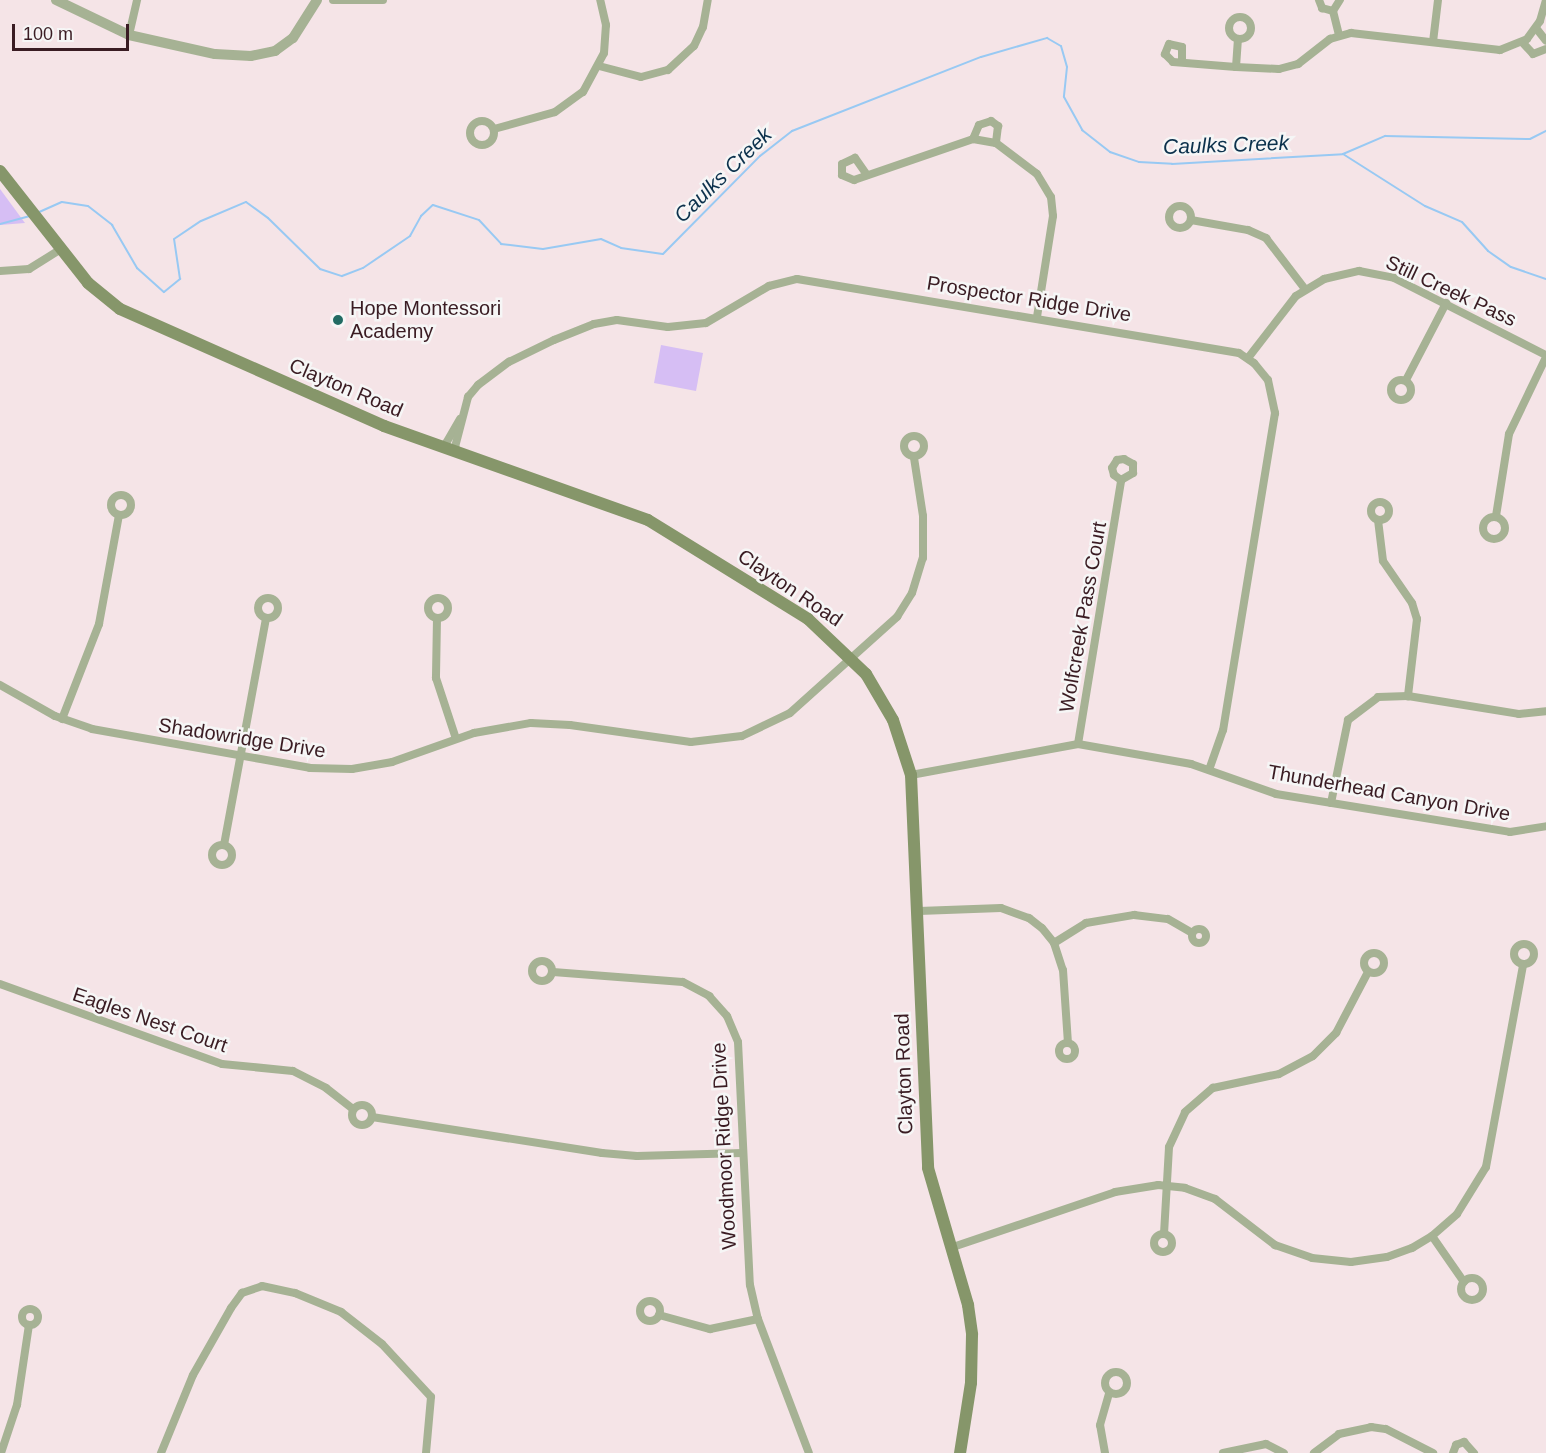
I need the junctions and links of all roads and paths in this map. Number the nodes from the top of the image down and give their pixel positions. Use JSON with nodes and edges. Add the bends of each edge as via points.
{"nodes":[{"id":1,"x":56,"y":0,"type":"edge"},
{"id":2,"x":137,"y":0,"type":"edge"},
{"id":3,"x":317,"y":0,"type":"edge"},
{"id":4,"x":333,"y":0,"type":"edge"},
{"id":5,"x":383,"y":0,"type":"edge"},
{"id":6,"x":600,"y":0,"type":"edge"},
{"id":7,"x":708,"y":0,"type":"edge"},
{"id":8,"x":1319,"y":0,"type":"edge"},
{"id":9,"x":1340,"y":0,"type":"edge"},
{"id":10,"x":1438,"y":0,"type":"edge"},
{"id":11,"x":1546,"y":0,"type":"edge"},
{"id":12,"x":1333,"y":11,"type":"junction"},
{"id":13,"x":1536,"y":28,"type":"junction"},
{"id":14,"x":129,"y":35,"type":"junction"},
{"id":15,"x":1339,"y":35,"type":"junction"},
{"id":16,"x":1238,"y":39,"type":"dead end"},
{"id":17,"x":1546,"y":41,"type":"edge"},
{"id":18,"x":1433,"y":42,"type":"junction"},
{"id":19,"x":1522,"y":42,"type":"junction"},
{"id":20,"x":1546,"y":50,"type":"edge"},
{"id":21,"x":1182,"y":62,"type":"dead end"},
{"id":22,"x":599,"y":66,"type":"junction"},
{"id":23,"x":1236,"y":67,"type":"junction"},
{"id":24,"x":494,"y":129,"type":"dead end"},
{"id":25,"x":973,"y":139,"type":"junction"},
{"id":26,"x":996,"y":143,"type":"junction"},
{"id":27,"x":0,"y":171,"type":"edge"},
{"id":28,"x":867,"y":176,"type":"dead end"},
{"id":29,"x":1191,"y":220,"type":"dead end"},
{"id":30,"x":60,"y":250,"type":"junction"},
{"id":31,"x":0,"y":271,"type":"edge"},
{"id":32,"x":1305,"y":289,"type":"junction"},
{"id":33,"x":1446,"y":303,"type":"junction"},
{"id":34,"x":1036,"y":317,"type":"junction"},
{"id":35,"x":1546,"y":356,"type":"edge"},
{"id":36,"x":1248,"y":358,"type":"junction"},
{"id":37,"x":1406,"y":380,"type":"dead end"},
{"id":38,"x":448,"y":450,"type":"junction"},
{"id":39,"x":914,"y":458,"type":"dead end"},
{"id":40,"x":1121,"y":480,"type":"dead end"},
{"id":41,"x":119,"y":515,"type":"dead end"},
{"id":42,"x":1496,"y":516,"type":"dead end"},
{"id":43,"x":1378,"y":520,"type":"dead end"},
{"id":44,"x":266,"y":618,"type":"dead end"},
{"id":45,"x":437,"y":618,"type":"dead end"},
{"id":46,"x":851,"y":658,"type":"junction"},
{"id":47,"x":0,"y":685,"type":"edge"},
{"id":48,"x":1408,"y":696,"type":"junction"},
{"id":49,"x":1546,"y":711,"type":"edge"},
{"id":50,"x":62,"y":719,"type":"junction"},
{"id":51,"x":456,"y":739,"type":"junction"},
{"id":52,"x":1078,"y":744,"type":"junction"},
{"id":53,"x":241,"y":756,"type":"junction"},
{"id":54,"x":1209,"y":770,"type":"junction"},
{"id":55,"x":911,"y":775,"type":"junction"},
{"id":56,"x":1331,"y":803,"type":"junction"},
{"id":57,"x":1546,"y":826,"type":"edge"},
{"id":58,"x":224,"y":845,"type":"dead end"},
{"id":59,"x":918,"y":911,"type":"junction"},
{"id":60,"x":1192,"y":933,"type":"dead end"},
{"id":61,"x":1054,"y":943,"type":"junction"},
{"id":62,"x":1523,"y":964,"type":"dead end"},
{"id":63,"x":553,"y":972,"type":"dead end"},
{"id":64,"x":1368,"y":972,"type":"dead end"},
{"id":65,"x":0,"y":984,"type":"edge"},
{"id":66,"x":1068,"y":1044,"type":"dead end"},
{"id":67,"x":353,"y":1109,"type":"junction"},
{"id":68,"x":372,"y":1117,"type":"junction"},
{"id":69,"x":742,"y":1153,"type":"junction"},
{"id":70,"x":1166,"y":1185,"type":"junction"},
{"id":71,"x":1164,"y":1234,"type":"dead end"},
{"id":72,"x":1432,"y":1236,"type":"junction"},
{"id":73,"x":950,"y":1248,"type":"junction"},
{"id":74,"x":1464,"y":1282,"type":"dead end"},
{"id":75,"x":659,"y":1315,"type":"dead end"},
{"id":76,"x":758,"y":1319,"type":"junction"},
{"id":77,"x":29,"y":1325,"type":"dead end"},
{"id":78,"x":1109,"y":1394,"type":"dead end"},
{"id":79,"x":1,"y":1453,"type":"edge"},
{"id":80,"x":161,"y":1453,"type":"edge"},
{"id":81,"x":426,"y":1453,"type":"edge"},
{"id":82,"x":809,"y":1453,"type":"edge"},
{"id":83,"x":960,"y":1453,"type":"edge"},
{"id":84,"x":1105,"y":1453,"type":"edge"},
{"id":85,"x":1223,"y":1453,"type":"edge"},
{"id":86,"x":1284,"y":1453,"type":"edge"},
{"id":87,"x":1314,"y":1453,"type":"edge"},
{"id":88,"x":1433,"y":1453,"type":"edge"},
{"id":89,"x":1453,"y":1453,"type":"edge"},
{"id":90,"x":1474,"y":1453,"type":"edge"}],
"edges":[{"from":1,"to":14,"type":"street"},
{"from":2,"to":14,"type":"street"},
{"from":3,"to":14,"type":"street","via":[[293,38],[274,51],[257,55],[215,54]]},
{"from":4,"to":5,"type":"street"},
{"from":6,"to":22,"type":"street","via":[[606,39]]},
{"from":7,"to":22,"type":"street","via":[[703,27],[694,46],[668,70],[641,77]]},
{"from":8,"to":12,"type":"street","via":[[1322,8]]},
{"from":9,"to":12,"type":"street"},
{"from":10,"to":18,"type":"street"},
{"from":11,"to":13,"type":"street"},
{"from":12,"to":15,"type":"street"},
{"from":13,"to":17,"type":"street"},
{"from":13,"to":19,"type":"street"},
{"from":15,"to":18,"type":"street"},
{"from":15,"to":23,"type":"street","via":[[1288,68]]},
{"from":16,"to":23,"type":"street"},
{"from":18,"to":19,"type":"street","via":[[1487,50]]},
{"from":19,"to":20,"type":"street","via":[[1533,54]]},
{"from":21,"to":23,"type":"street"},
{"from":22,"to":24,"type":"street","via":[[583,92],[565,107],[536,120]]},
{"from":25,"to":26,"type":"street"},
{"from":25,"to":26,"type":"street","via":[[979,125],[990,121],[998,126]]},
{"from":25,"to":28,"type":"street"},
{"from":26,"to":34,"type":"street","via":[[1037,174],[1048,188],[1053,206]]},
{"from":27,"to":30,"type":"main road","name":"Clayton Road"},
{"from":29,"to":32,"type":"street","via":[[1248,230],[1266,238]]},
{"from":30,"to":31,"type":"street","via":[[28,269]]},
{"from":30,"to":38,"type":"main road","name":"Clayton Road","via":[[88,284],[120,309],[384,426]]},
{"from":32,"to":33,"type":"street","name":"Still Creek Pass","via":[[1336,274],[1371,272],[1394,278]]},
{"from":32,"to":36,"type":"street","name":"Still Creek Pass","via":[[1287,304]]},
{"from":33,"to":35,"type":"street","name":"Still Creek Pass"},
{"from":33,"to":37,"type":"street"},
{"from":34,"to":36,"type":"street","name":"Prospector Ridge Drive","via":[[1221,347]]},
{"from":34,"to":38,"type":"street","name":"Prospector Ridge Drive","via":[[797,279],[769,286],[706,323],[668,327],[617,320],[594,324],[490,374],[468,397],[455,447]]},
{"from":35,"to":42,"type":"street","via":[[1509,434]]},
{"from":36,"to":54,"type":"street","name":"Prospector Ridge Drive","via":[[1268,380],[1275,413],[1223,730]]},
{"from":38,"to":46,"type":"main road","name":"Clayton Road","via":[[648,520],[808,619]]},
{"from":39,"to":46,"type":"street","name":"Shadowridge Drive","via":[[923,516],[923,558],[918,581],[897,617]]},
{"from":40,"to":52,"type":"street","name":"Wolfcreek Pass Court"},
{"from":41,"to":50,"type":"street","via":[[99,624]]},
{"from":43,"to":48,"type":"street","via":[[1383,561],[1412,603],[1417,619]]},
{"from":44,"to":53,"type":"street"},
{"from":45,"to":51,"type":"street","via":[[436,678]]},
{"from":46,"to":51,"type":"street","name":"Shadowridge Drive","via":[[782,718],[730,739],[678,741],[540,723],[500,727]]},
{"from":46,"to":55,"type":"main road","name":"Clayton Road","via":[[889,711]]},
{"from":47,"to":50,"type":"street","name":"Shadowridge Drive"},
{"from":48,"to":49,"type":"street","via":[[1519,714]]},
{"from":48,"to":56,"type":"street","via":[[1378,697],[1348,720]]},
{"from":50,"to":53,"type":"street","name":"Shadowridge Drive","via":[[92,729]]},
{"from":51,"to":53,"type":"street","name":"Shadowridge Drive","via":[[399,761],[352,768],[310,768]]},
{"from":52,"to":54,"type":"street","name":"Thunderhead Canyon Drive","via":[[1172,759]]},
{"from":52,"to":55,"type":"street","name":"Thunderhead Canyon Drive"},
{"from":53,"to":58,"type":"street"},
{"from":54,"to":56,"type":"street","name":"Thunderhead Canyon Drive","via":[[1276,794]]},
{"from":55,"to":59,"type":"main road","name":"Clayton Road"},
{"from":56,"to":57,"type":"street","name":"Thunderhead Canyon Drive","via":[[1510,832]]},
{"from":59,"to":61,"type":"street","via":[[1001,908],[1029,918]]},
{"from":59,"to":73,"type":"main road","name":"Clayton Road","via":[[927,1168]]},
{"from":60,"to":61,"type":"street","via":[[1168,919],[1134,915],[1086,923]]},
{"from":61,"to":66,"type":"street","via":[[1063,970]]},
{"from":62,"to":72,"type":"street","via":[[1490,1155],[1467,1201]]},
{"from":63,"to":69,"type":"street","name":"Woodmoor Ridge Drive","via":[[669,980],[697,988],[715,1001],[738,1042]]},
{"from":64,"to":70,"type":"street","via":[[1336,1033],[1313,1056],[1279,1074],[1221,1085],[1190,1106],[1173,1134]]},
{"from":65,"to":67,"type":"street","name":"Eagles Nest Court","via":[[222,1064],[293,1071],[326,1088]]},
{"from":67,"to":68,"type":"street","name":"Eagles Nest Court","via":[[364,1105]]},
{"from":67,"to":68,"type":"street","name":"Eagles Nest Court","via":[[351,1115],[356,1124],[366,1124]]},
{"from":68,"to":69,"type":"street","name":"Eagles Nest Court","via":[[614,1154]]},
{"from":69,"to":76,"type":"street","name":"Woodmoor Ridge Drive","via":[[746,1252]]},
{"from":70,"to":71,"type":"street"},
{"from":70,"to":72,"type":"street","via":[[1215,1199],[1275,1245],[1312,1258],[1370,1260],[1398,1253]]},
{"from":70,"to":73,"type":"street","via":[[1115,1192]]},
{"from":72,"to":74,"type":"street"},
{"from":73,"to":83,"type":"main road","name":"Clayton Road","via":[[968,1305],[972,1344],[971,1383]]},
{"from":75,"to":76,"type":"street","via":[[710,1329]]},
{"from":76,"to":82,"type":"street","name":"Woodmoor Ridge Drive"},
{"from":77,"to":79,"type":"street","via":[[17,1405]]},
{"from":78,"to":84,"type":"street","via":[[1100,1425]]},
{"from":80,"to":81,"type":"street","via":[[194,1375],[231,1308],[242,1293],[253,1287],[275,1288],[341,1312],[382,1344],[426,1389],[433,1405]]},
{"from":85,"to":86,"type":"street","via":[[1266,1444]]},
{"from":87,"to":88,"type":"street","via":[[1339,1434],[1371,1427],[1386,1429]]},
{"from":89,"to":90,"type":"street","via":[[1455,1446],[1464,1442]]}]}
